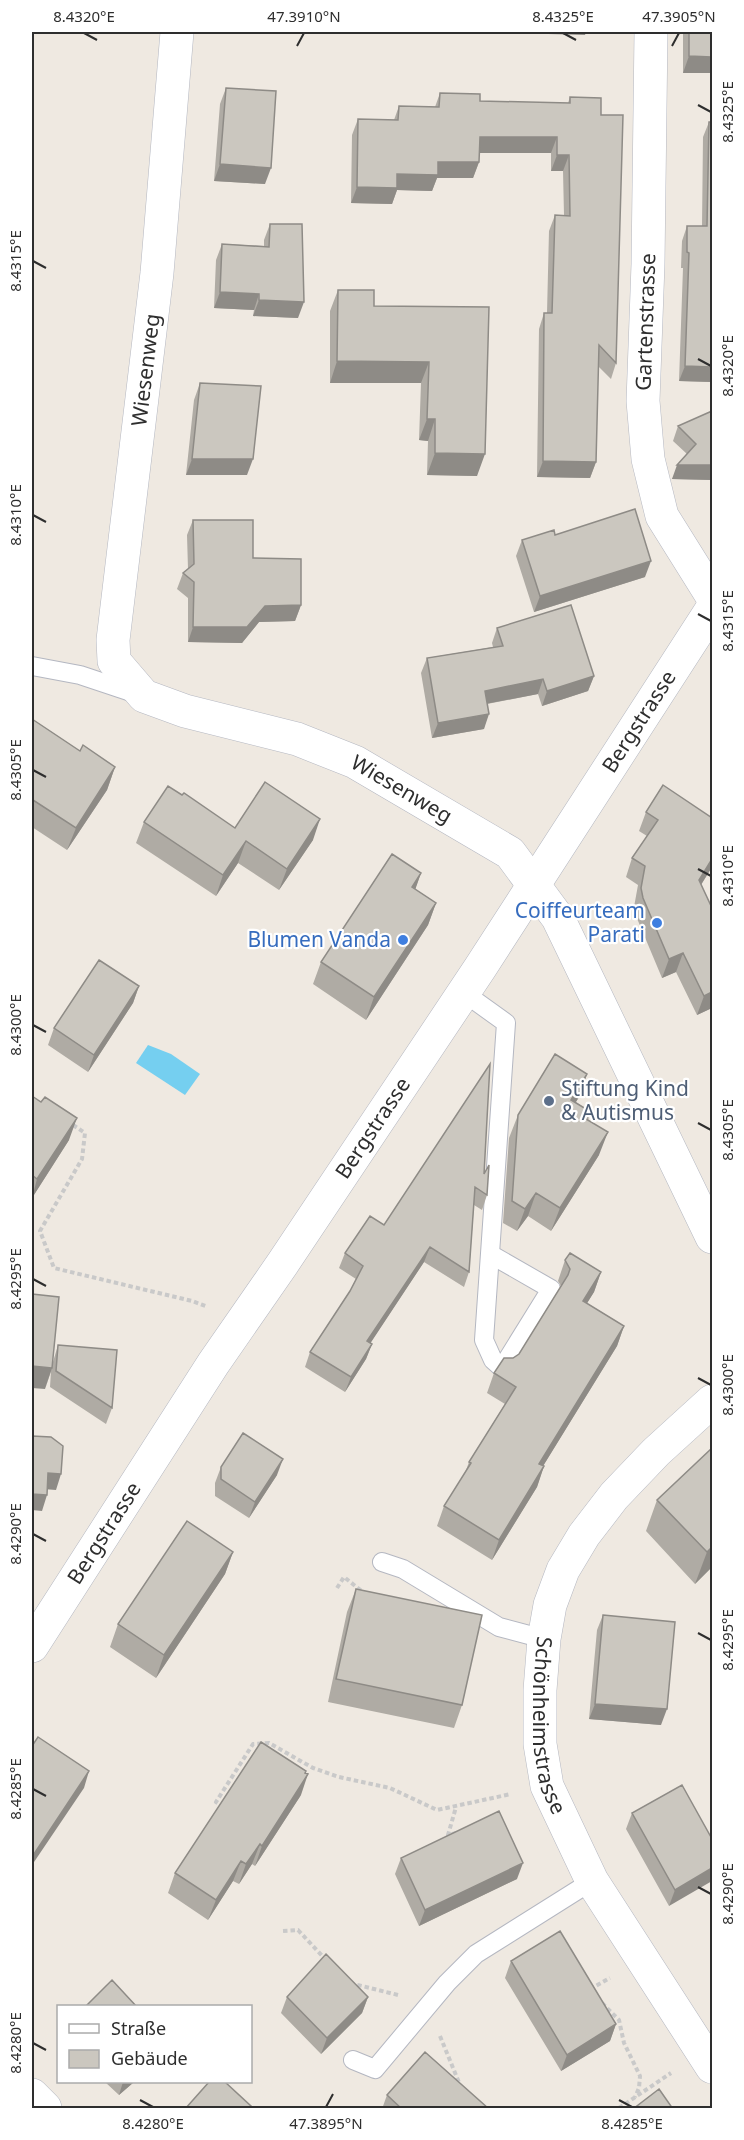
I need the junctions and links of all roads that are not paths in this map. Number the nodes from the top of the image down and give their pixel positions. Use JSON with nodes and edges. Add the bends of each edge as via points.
{"nodes":[{"id":1,"x":177,"y":32,"type":"edge"},
{"id":2,"x":651,"y":32,"type":"edge"},
{"id":3,"x":712,"y":596,"type":"edge"},
{"id":4,"x":712,"y":609,"type":"edge"},
{"id":5,"x":32,"y":666,"type":"edge"},
{"id":6,"x":144,"y":696,"type":"junction"},
{"id":7,"x":534,"y":886,"type":"junction"},
{"id":8,"x":463,"y":992,"type":"junction"},
{"id":9,"x":712,"y":1237,"type":"edge"},
{"id":10,"x":490,"y":1254,"type":"junction"},
{"id":11,"x":712,"y":1401,"type":"edge"},
{"id":12,"x":382,"y":1562,"type":"dead end"},
{"id":13,"x":544,"y":1638,"type":"junction"},
{"id":14,"x":32,"y":1646,"type":"edge"},
{"id":15,"x":592,"y":1881,"type":"junction"},
{"id":16,"x":353,"y":2060,"type":"dead end"},
{"id":17,"x":707,"y":2060,"type":"edge"},
{"id":18,"x":32,"y":2095,"type":"edge"},
{"id":19,"x":45,"y":2109,"type":"edge"}],
"edges":[{"from":1,"to":6,"type":"street","name":"Wiesenweg","via":[[157,273],[113,640],[114,661]]},
{"from":2,"to":3,"type":"street","name":"Gartenstrasse","via":[[643,401],[648,459],[662,516]]},
{"from":4,"to":7,"type":"street","name":"Bergstrasse"},
{"from":5,"to":6,"type":"lane","name":"Wiesenweg","via":[[80,675]]},
{"from":6,"to":7,"type":"street","name":"Wiesenweg","via":[[185,711],[297,739],[355,762],[510,853]]},
{"from":7,"to":8,"type":"street","name":"Bergstrasse"},
{"from":7,"to":9,"type":"street","name":"Wiesenweg","via":[[558,918]]},
{"from":8,"to":10,"type":"lane","via":[[506,1023]]},
{"from":8,"to":14,"type":"street","name":"Bergstrasse","via":[[242,1321]]},
{"from":10,"to":10,"type":"lane","via":[[484,1340],[493,1360],[502,1368],[551,1289]]},
{"from":11,"to":13,"type":"street","name":"Schönheimstrasse","via":[[656,1452],[584,1535],[563,1570],[550,1605]]},
{"from":12,"to":13,"type":"lane","via":[[403,1569],[499,1626]]},
{"from":13,"to":15,"type":"street","name":"Schönheimstrasse","via":[[540,1744],[547,1786]]},
{"from":15,"to":16,"type":"lane","via":[[477,1954],[447,1983],[375,2069]]},
{"from":15,"to":17,"type":"street","name":"Schönheimstrasse"},
{"from":18,"to":19,"type":"street"}]}
